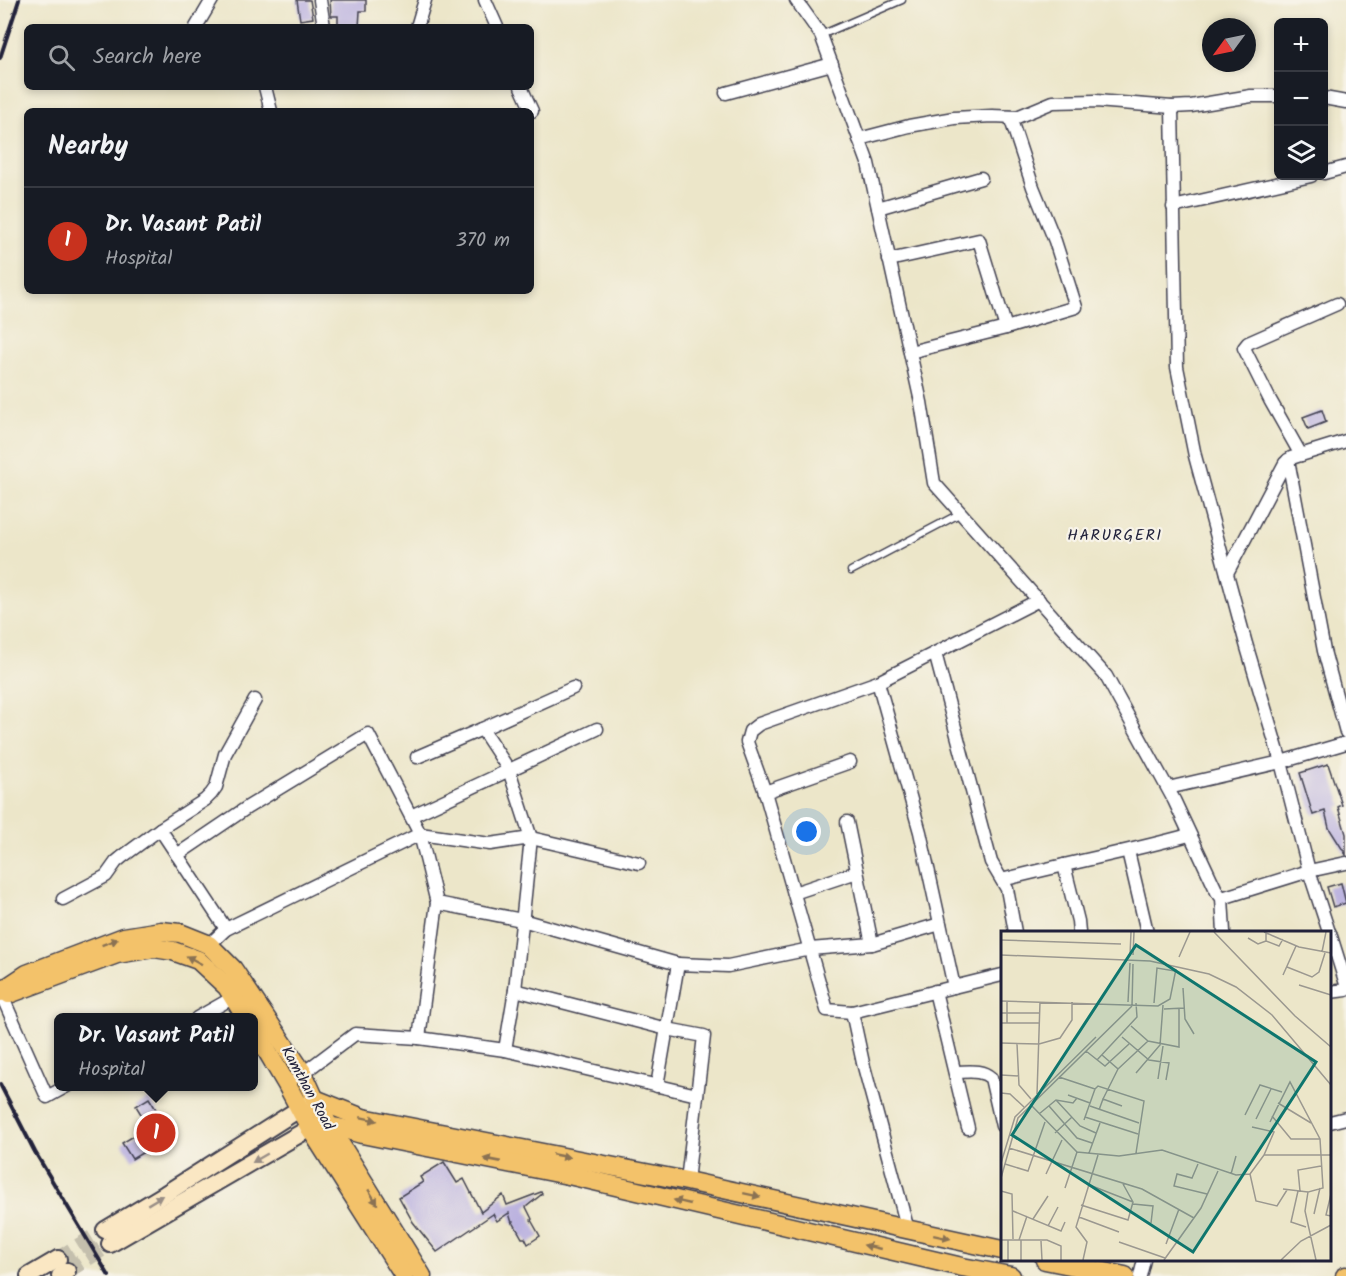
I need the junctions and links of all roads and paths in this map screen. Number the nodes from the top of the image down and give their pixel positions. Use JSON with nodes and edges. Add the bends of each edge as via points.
{"nodes":[{"id":1,"x":212,"y":0,"type":"edge"},
{"id":2,"x":320,"y":0,"type":"edge"},
{"id":3,"x":425,"y":0,"type":"edge"},
{"id":4,"x":485,"y":0,"type":"edge"},
{"id":5,"x":796,"y":0,"type":"edge"},
{"id":6,"x":902,"y":0,"type":"edge"},
{"id":7,"x":198,"y":24,"type":"edge"},
{"id":8,"x":324,"y":24,"type":"edge"},
{"id":9,"x":418,"y":24,"type":"edge"},
{"id":10,"x":496,"y":24,"type":"edge"},
{"id":11,"x":821,"y":34,"type":"junction"},
{"id":12,"x":832,"y":64,"type":"junction"},
{"id":13,"x":266,"y":90,"type":"edge"},
{"id":14,"x":522,"y":90,"type":"edge"},
{"id":15,"x":726,"y":93,"type":"dead end"},
{"id":16,"x":1274,"y":96,"type":"edge"},
{"id":17,"x":1328,"y":99,"type":"edge"},
{"id":18,"x":1346,"y":102,"type":"edge"},
{"id":19,"x":1172,"y":107,"type":"junction"},
{"id":20,"x":270,"y":108,"type":"edge"},
{"id":21,"x":530,"y":108,"type":"edge"},
{"id":22,"x":1010,"y":117,"type":"junction"},
{"id":23,"x":859,"y":140,"type":"junction"},
{"id":24,"x":1346,"y":167,"type":"edge"},
{"id":25,"x":1328,"y":171,"type":"edge"},
{"id":26,"x":981,"y":178,"type":"dead end"},
{"id":27,"x":1293,"y":180,"type":"edge"},
{"id":28,"x":878,"y":207,"type":"junction"},
{"id":29,"x":1173,"y":207,"type":"junction"},
{"id":30,"x":889,"y":260,"type":"junction"},
{"id":31,"x":1337,"y":304,"type":"dead end"},
{"id":32,"x":1006,"y":328,"type":"junction"},
{"id":33,"x":910,"y":352,"type":"junction"},
{"id":34,"x":1346,"y":441,"type":"edge"},
{"id":35,"x":1301,"y":455,"type":"junction"},
{"id":36,"x":1288,"y":460,"type":"junction"},
{"id":37,"x":961,"y":513,"type":"junction"},
{"id":38,"x":851,"y":572,"type":"dead end"},
{"id":39,"x":1227,"y":573,"type":"junction"},
{"id":40,"x":1039,"y":600,"type":"junction"},
{"id":41,"x":935,"y":653,"type":"junction"},
{"id":42,"x":878,"y":682,"type":"junction"},
{"id":43,"x":573,"y":688,"type":"dead end"},
{"id":44,"x":255,"y":700,"type":"dead end"},
{"id":45,"x":482,"y":729,"type":"junction"},
{"id":46,"x":597,"y":729,"type":"dead end"},
{"id":47,"x":1346,"y":732,"type":"edge"},
{"id":48,"x":1346,"y":744,"type":"edge"},
{"id":49,"x":417,"y":757,"type":"dead end"},
{"id":50,"x":850,"y":762,"type":"dead end"},
{"id":51,"x":1281,"y":762,"type":"junction"},
{"id":52,"x":508,"y":770,"type":"junction"},
{"id":53,"x":1167,"y":788,"type":"junction"},
{"id":54,"x":765,"y":792,"type":"junction"},
{"id":55,"x":411,"y":816,"type":"junction"},
{"id":56,"x":847,"y":822,"type":"dead end"},
{"id":57,"x":160,"y":829,"type":"junction"},
{"id":58,"x":420,"y":834,"type":"junction"},
{"id":59,"x":1190,"y":835,"type":"junction"},
{"id":60,"x":531,"y":838,"type":"junction"},
{"id":61,"x":1128,"y":851,"type":"junction"},
{"id":62,"x":177,"y":855,"type":"junction"},
{"id":63,"x":639,"y":862,"type":"dead end"},
{"id":64,"x":1346,"y":863,"type":"edge"},
{"id":65,"x":1064,"y":865,"type":"junction"},
{"id":66,"x":1309,"y":871,"type":"junction"},
{"id":67,"x":857,"y":872,"type":"junction"},
{"id":68,"x":1002,"y":880,"type":"junction"},
{"id":69,"x":794,"y":892,"type":"junction"},
{"id":70,"x":1222,"y":898,"type":"junction"},
{"id":71,"x":63,"y":899,"type":"dead end"},
{"id":72,"x":437,"y":903,"type":"junction"},
{"id":73,"x":522,"y":920,"type":"junction"},
{"id":74,"x":940,"y":924,"type":"junction"},
{"id":75,"x":226,"y":929,"type":"junction"},
{"id":76,"x":1015,"y":931,"type":"edge"},
{"id":77,"x":1079,"y":931,"type":"edge"},
{"id":78,"x":1147,"y":931,"type":"edge"},
{"id":79,"x":1224,"y":931,"type":"edge"},
{"id":80,"x":1328,"y":931,"type":"edge"},
{"id":81,"x":1331,"y":939,"type":"edge"},
{"id":82,"x":872,"y":944,"type":"junction"},
{"id":83,"x":209,"y":945,"type":"junction"},
{"id":84,"x":810,"y":949,"type":"junction"},
{"id":85,"x":678,"y":964,"type":"junction"},
{"id":86,"x":221,"y":970,"type":"junction"},
{"id":87,"x":1001,"y":975,"type":"edge"},
{"id":88,"x":1346,"y":984,"type":"edge"},
{"id":89,"x":954,"y":987,"type":"junction"},
{"id":90,"x":515,"y":990,"type":"junction"},
{"id":91,"x":1346,"y":990,"type":"edge"},
{"id":92,"x":935,"y":992,"type":"junction"},
{"id":93,"x":1331,"y":993,"type":"edge"},
{"id":94,"x":1,"y":995,"type":"edge"},
{"id":95,"x":234,"y":998,"type":"junction"},
{"id":96,"x":852,"y":1012,"type":"junction"},
{"id":97,"x":205,"y":1013,"type":"edge"},
{"id":98,"x":243,"y":1013,"type":"edge"},
{"id":99,"x":667,"y":1029,"type":"junction"},
{"id":100,"x":258,"y":1036,"type":"edge"},
{"id":101,"x":419,"y":1038,"type":"junction"},
{"id":102,"x":505,"y":1050,"type":"junction"},
{"id":103,"x":955,"y":1072,"type":"junction"},
{"id":104,"x":303,"y":1073,"type":"junction"},
{"id":105,"x":287,"y":1085,"type":"junction"},
{"id":106,"x":657,"y":1086,"type":"junction"},
{"id":107,"x":58,"y":1091,"type":"edge"},
{"id":108,"x":698,"y":1095,"type":"junction"},
{"id":109,"x":307,"y":1103,"type":"junction"},
{"id":110,"x":1346,"y":1118,"type":"edge"},
{"id":111,"x":1001,"y":1122,"type":"edge"},
{"id":112,"x":1331,"y":1122,"type":"edge"},
{"id":113,"x":329,"y":1126,"type":"junction"},
{"id":114,"x":310,"y":1128,"type":"junction"},
{"id":115,"x":968,"y":1128,"type":"dead end"},
{"id":116,"x":687,"y":1181,"type":"junction"},
{"id":117,"x":908,"y":1230,"type":"junction"},
{"id":118,"x":1001,"y":1250,"type":"edge"},
{"id":119,"x":1051,"y":1261,"type":"edge"},
{"id":120,"x":1144,"y":1261,"type":"edge"},
{"id":121,"x":62,"y":1269,"type":"tunnel mouth"},
{"id":122,"x":29,"y":1276,"type":"edge"},
{"id":123,"x":404,"y":1276,"type":"edge"},
{"id":124,"x":422,"y":1276,"type":"edge"},
{"id":125,"x":1011,"y":1276,"type":"edge"},
{"id":126,"x":1125,"y":1276,"type":"edge"},
{"id":127,"x":1140,"y":1276,"type":"edge"}],
"edges":[{"from":1,"to":7,"type":"street"},
{"from":2,"to":8,"type":"street"},
{"from":3,"to":9,"type":"street"},
{"from":4,"to":10,"type":"street"},
{"from":5,"to":11,"type":"street"},
{"from":6,"to":11,"type":"lane"},
{"from":11,"to":12,"type":"street"},
{"from":12,"to":15,"type":"street"},
{"from":12,"to":23,"type":"street"},
{"from":13,"to":20,"type":"street"},
{"from":14,"to":21,"type":"street"},
{"from":16,"to":19,"type":"street"},
{"from":17,"to":18,"type":"street"},
{"from":19,"to":22,"type":"street","via":[[1053,102]]},
{"from":19,"to":29,"type":"street"},
{"from":22,"to":23,"type":"street","via":[[954,118]]},
{"from":22,"to":32,"type":"street","via":[[1076,307]]},
{"from":23,"to":28,"type":"street"},
{"from":24,"to":25,"type":"street"},
{"from":26,"to":28,"type":"street"},
{"from":27,"to":29,"type":"street"},
{"from":28,"to":30,"type":"street"},
{"from":29,"to":39,"type":"street","via":[[1177,367],[1195,456]]},
{"from":30,"to":32,"type":"street","via":[[979,240]]},
{"from":30,"to":33,"type":"street"},
{"from":31,"to":35,"type":"street","via":[[1244,348]]},
{"from":32,"to":33,"type":"street"},
{"from":33,"to":37,"type":"street","via":[[934,483]]},
{"from":34,"to":35,"type":"street"},
{"from":35,"to":36,"type":"street"},
{"from":36,"to":39,"type":"street"},
{"from":36,"to":47,"type":"street","via":[[1324,651]]},
{"from":37,"to":38,"type":"lane"},
{"from":37,"to":40,"type":"street"},
{"from":39,"to":51,"type":"street"},
{"from":40,"to":41,"type":"street"},
{"from":40,"to":53,"type":"street","via":[[1106,676]]},
{"from":41,"to":42,"type":"street"},
{"from":41,"to":68,"type":"street","via":[[992,862]]},
{"from":42,"to":54,"type":"street","via":[[759,724],[750,731],[747,742]]},
{"from":42,"to":74,"type":"street","via":[[920,832]]},
{"from":43,"to":45,"type":"street"},
{"from":44,"to":57,"type":"street","via":[[225,754],[211,794]]},
{"from":45,"to":49,"type":"street"},
{"from":45,"to":52,"type":"street"},
{"from":46,"to":52,"type":"street"},
{"from":48,"to":51,"type":"street"},
{"from":50,"to":54,"type":"street"},
{"from":51,"to":53,"type":"street"},
{"from":51,"to":66,"type":"street"},
{"from":52,"to":55,"type":"street"},
{"from":52,"to":60,"type":"street"},
{"from":53,"to":59,"type":"street"},
{"from":54,"to":69,"type":"street"},
{"from":55,"to":58,"type":"street"},
{"from":55,"to":62,"type":"street","via":[[368,734]]},
{"from":56,"to":67,"type":"street"},
{"from":57,"to":62,"type":"street"},
{"from":57,"to":71,"type":"street","via":[[116,862],[106,876]]},
{"from":58,"to":60,"type":"street","via":[[490,844]]},
{"from":58,"to":72,"type":"street"},
{"from":58,"to":75,"type":"street"},
{"from":59,"to":61,"type":"street"},
{"from":59,"to":70,"type":"street"},
{"from":60,"to":63,"type":"street"},
{"from":60,"to":73,"type":"street"},
{"from":61,"to":65,"type":"street"},
{"from":61,"to":78,"type":"street"},
{"from":62,"to":75,"type":"street"},
{"from":64,"to":66,"type":"street"},
{"from":65,"to":68,"type":"street"},
{"from":65,"to":77,"type":"street"},
{"from":66,"to":70,"type":"street"},
{"from":66,"to":80,"type":"street"},
{"from":67,"to":69,"type":"street"},
{"from":67,"to":82,"type":"street"},
{"from":68,"to":76,"type":"street"},
{"from":69,"to":84,"type":"street"},
{"from":70,"to":79,"type":"street"},
{"from":72,"to":73,"type":"street"},
{"from":72,"to":101,"type":"street"},
{"from":73,"to":85,"type":"street"},
{"from":73,"to":90,"type":"street"},
{"from":74,"to":82,"type":"street"},
{"from":74,"to":89,"type":"street"},
{"from":75,"to":83,"type":"street"},
{"from":81,"to":88,"type":"street"},
{"from":82,"to":84,"type":"street"},
{"from":83,"to":86,"type":"main road","name":"Kamthan Road"},
{"from":94,"to":83,"type":"main road","name":"Kamthan Road","one_way":true,"via":[[27,974],[124,937],[161,931],[180,933]]},
{"from":84,"to":85,"type":"street","via":[[728,966]]},
{"from":84,"to":96,"type":"street","via":[[827,1010]]},
{"from":85,"to":99,"type":"street"},
{"from":86,"to":94,"type":"main road","name":"Kamthan Road","one_way":true,"via":[[173,951],[154,948],[117,954]]},
{"from":86,"to":95,"type":"main road","name":"Kamthan Road"},
{"from":86,"to":104,"type":"main road","name":"Kamthan Road","via":[[233,969]]},
{"from":87,"to":89,"type":"street"},
{"from":89,"to":92,"type":"street"},
{"from":90,"to":99,"type":"street"},
{"from":90,"to":102,"type":"street"},
{"from":91,"to":93,"type":"street"},
{"from":92,"to":96,"type":"street"},
{"from":92,"to":103,"type":"street"},
{"from":94,"to":107,"type":"street","via":[[47,1097]]},
{"from":95,"to":97,"type":"street"},
{"from":95,"to":98,"type":"main road","name":"Kamthan Road"},
{"from":96,"to":117,"type":"street"},
{"from":99,"to":106,"type":"street"},
{"from":99,"to":108,"type":"street","via":[[704,1036]]},
{"from":100,"to":105,"type":"main road","name":"Kamthan Road"},
{"from":101,"to":102,"type":"street"},
{"from":101,"to":104,"type":"street","via":[[355,1034]]},
{"from":102,"to":106,"type":"street"},
{"from":103,"to":111,"type":"street","via":[[986,1073],[991,1078]]},
{"from":103,"to":115,"type":"street"},
{"from":104,"to":105,"type":"street"},
{"from":104,"to":109,"type":"main road","name":"Kamthan Road"},
{"from":105,"to":109,"type":"main road","name":"Kamthan Road"},
{"from":106,"to":108,"type":"street"},
{"from":108,"to":116,"type":"street"},
{"from":109,"to":113,"type":"main road","name":"Kamthan Road"},
{"from":109,"to":114,"type":"main road","name":"Kamthan Road"},
{"from":114,"to":109,"type":"street","one_way":true,"via":[[107,1237],[165,1194]]},
{"from":109,"to":116,"type":"main road","one_way":true,"via":[[363,1118]]},
{"from":110,"to":112,"type":"street"},
{"from":113,"to":114,"type":"main road"},
{"from":113,"to":124,"type":"main road","name":"Kamthan Road","one_way":true},
{"from":125,"to":113,"type":"main road","one_way":true,"via":[[573,1176]]},
{"from":114,"to":123,"type":"main road","name":"Kamthan Road"},
{"from":116,"to":117,"type":"main road","one_way":true},
{"from":117,"to":118,"type":"main road","one_way":true},
{"from":119,"to":126,"type":"main road"},
{"from":120,"to":127,"type":"street"},
{"from":121,"to":122,"type":"street"}]}
